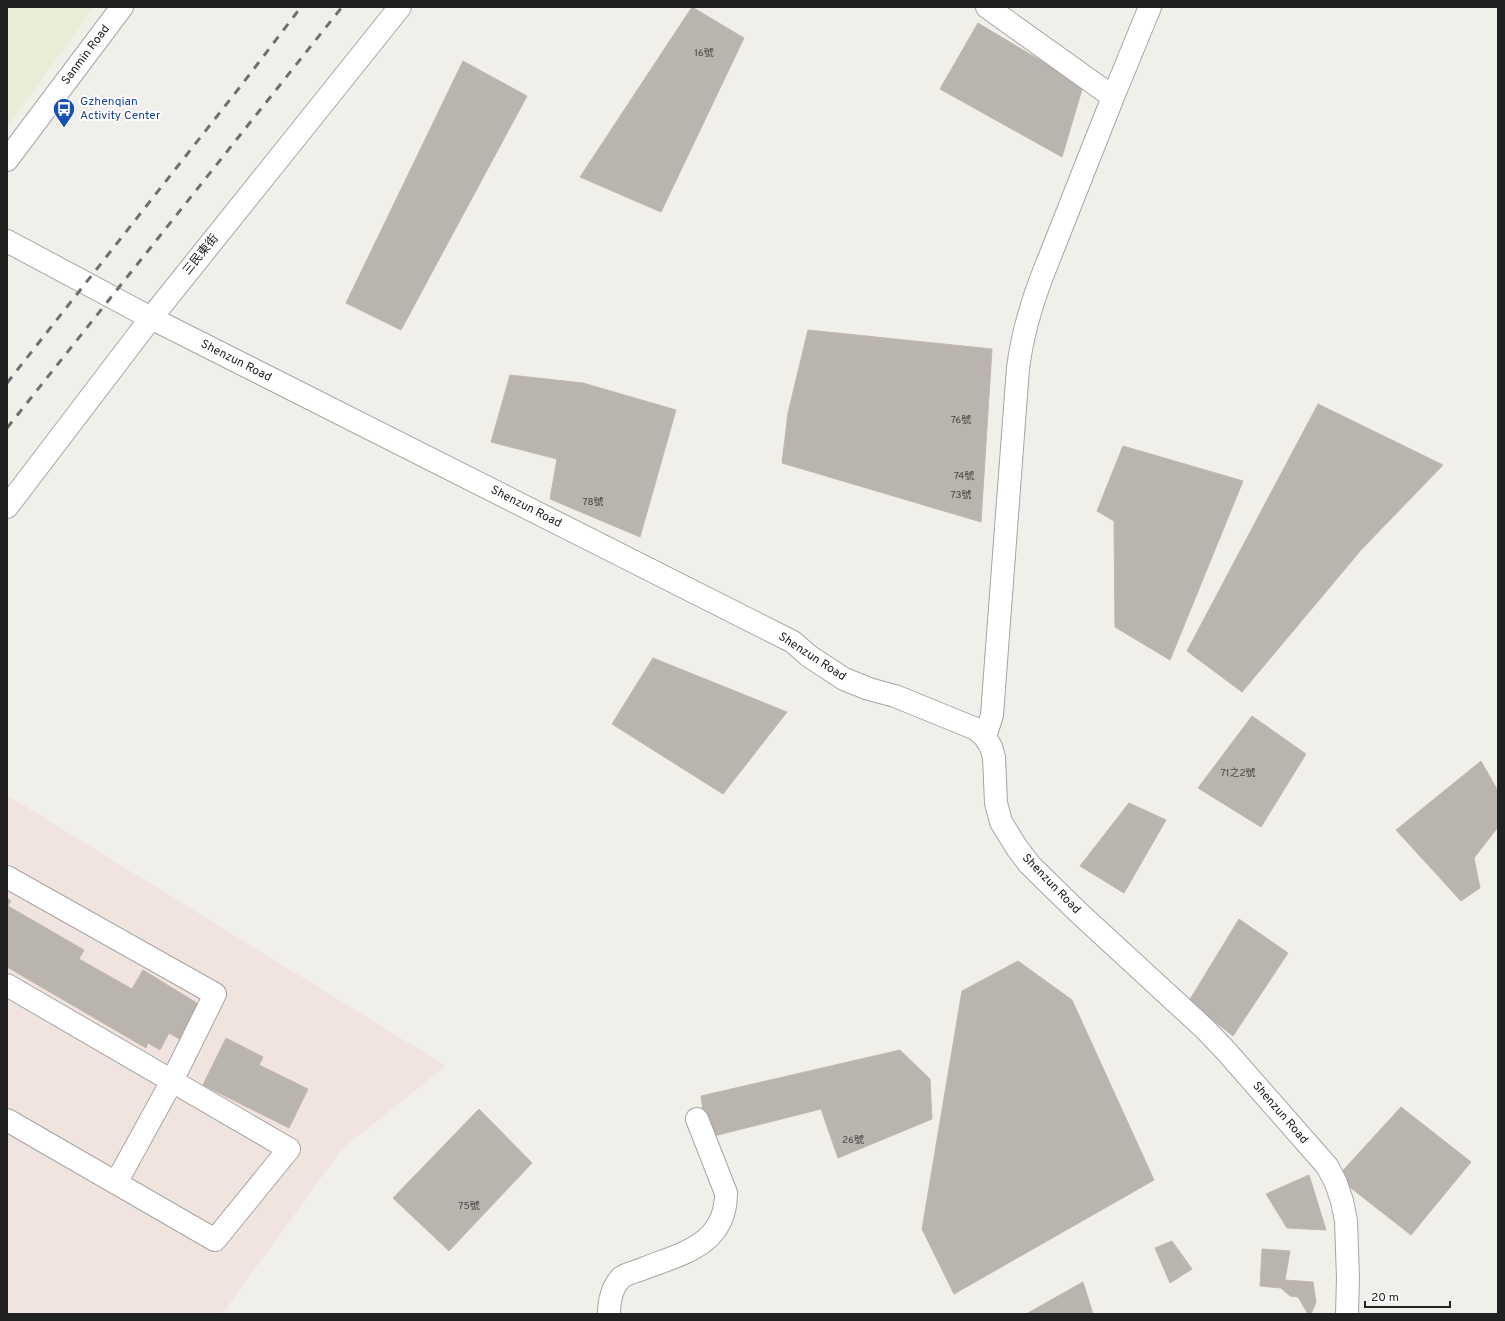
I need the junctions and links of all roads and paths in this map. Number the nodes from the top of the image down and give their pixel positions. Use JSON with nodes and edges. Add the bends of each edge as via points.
{"nodes":[{"id":1,"x":122,"y":7,"type":"edge"},
{"id":2,"x":400,"y":7,"type":"edge"},
{"id":3,"x":987,"y":7,"type":"edge"},
{"id":4,"x":1150,"y":7,"type":"edge"},
{"id":5,"x":1113,"y":97,"type":"junction"},
{"id":6,"x":7,"y":160,"type":"edge"},
{"id":7,"x":7,"y":241,"type":"edge"},
{"id":8,"x":151,"y":318,"type":"junction"},
{"id":9,"x":7,"y":507,"type":"edge"},
{"id":10,"x":985,"y":737,"type":"junction"},
{"id":11,"x":7,"y":877,"type":"edge"},
{"id":12,"x":7,"y":985,"type":"edge"},
{"id":13,"x":172,"y":1081,"type":"junction"},
{"id":14,"x":697,"y":1119,"type":"dead end"},
{"id":15,"x":7,"y":1120,"type":"edge"},
{"id":16,"x":116,"y":1183,"type":"junction"},
{"id":17,"x":609,"y":1314,"type":"edge"},
{"id":18,"x":1347,"y":1314,"type":"edge"}],
"edges":[{"from":1,"to":6,"type":"street","name":"Sanmin Road"},
{"from":2,"to":8,"type":"street","name":"三民東街"},
{"from":3,"to":5,"type":"street"},
{"from":4,"to":5,"type":"street"},
{"from":5,"to":10,"type":"street","via":[[1039,284],[1021,347],[992,715]]},
{"from":7,"to":8,"type":"street","name":"Shenzun Road"},
{"from":8,"to":9,"type":"street","name":"三民東街"},
{"from":8,"to":10,"type":"street","name":"Shenzun Road","via":[[793,642],[814,660],[844,679],[895,696],[976,729]]},
{"from":10,"to":18,"type":"street","name":"Shenzun Road","via":[[994,757],[996,803],[1001,822],[1030,865],[1226,1050],[1327,1166],[1338,1189],[1346,1222]]},
{"from":11,"to":13,"type":"street","via":[[215,994]]},
{"from":12,"to":13,"type":"street"},
{"from":13,"to":16,"type":"street"},
{"from":13,"to":16,"type":"street","via":[[289,1149],[215,1240]]},
{"from":14,"to":17,"type":"street","via":[[726,1193],[726,1204],[720,1225],[714,1234],[696,1248],[622,1277],[611,1294]]},
{"from":15,"to":16,"type":"street"}]}
